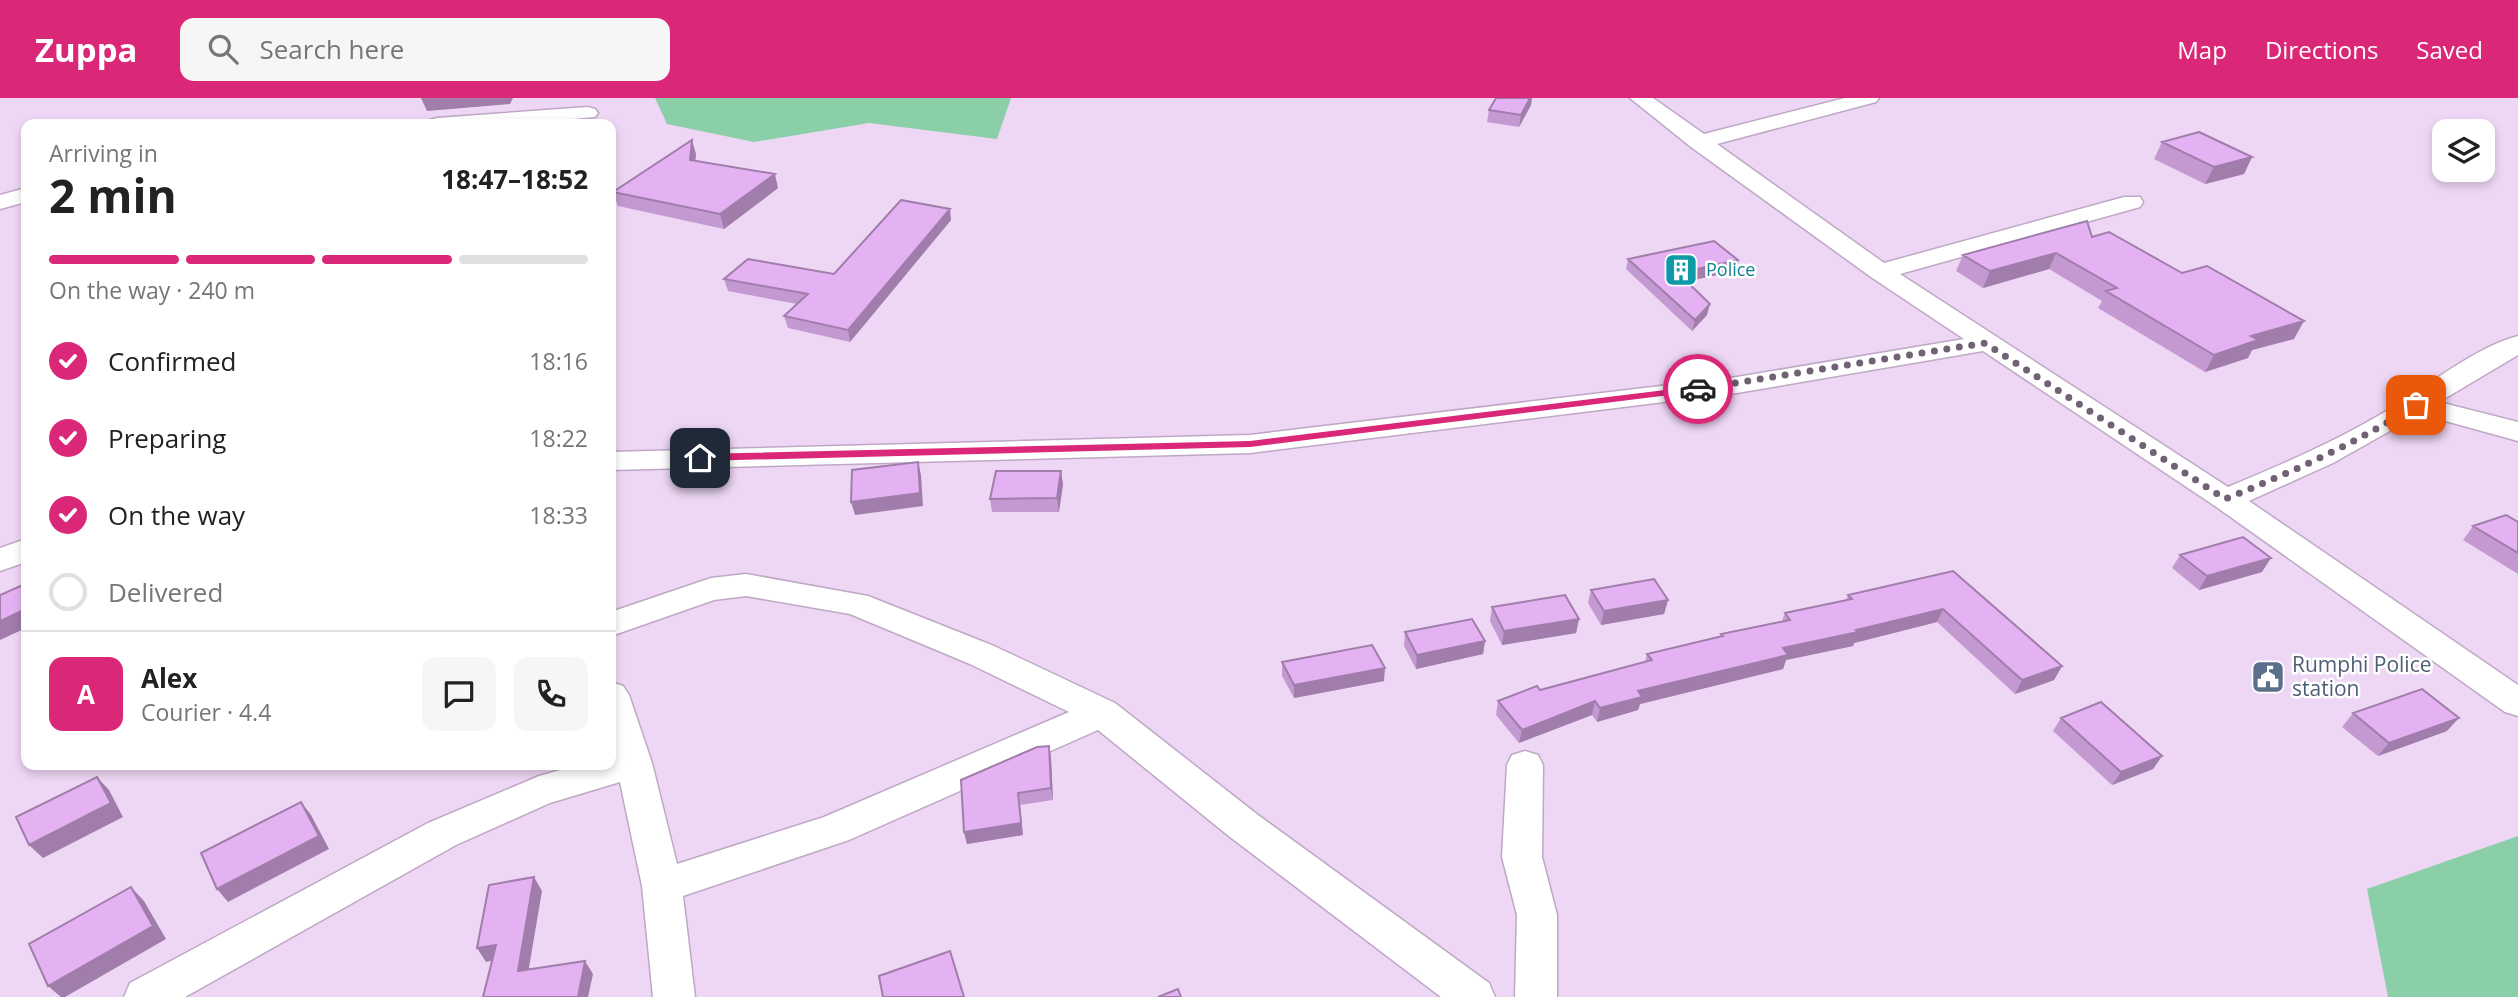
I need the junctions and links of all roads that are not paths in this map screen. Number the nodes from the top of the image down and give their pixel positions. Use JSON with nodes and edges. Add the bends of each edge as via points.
{"nodes":[{"id":1,"x":1640,"y":98,"type":"edge"},
{"id":2,"x":1869,"y":98,"type":"edge"},
{"id":3,"x":588,"y":112,"type":"edge"},
{"id":4,"x":500,"y":119,"type":"edge"},
{"id":5,"x":1699,"y":142,"type":"junction"},
{"id":6,"x":21,"y":196,"type":"edge"},
{"id":7,"x":0,"y":202,"type":"edge"},
{"id":8,"x":2132,"y":202,"type":"dead end"},
{"id":9,"x":1880,"y":272,"type":"junction"},
{"id":10,"x":1985,"y":343,"type":"junction"},
{"id":11,"x":2518,"y":344,"type":"edge"},
{"id":12,"x":2416,"y":405,"type":"junction"},
{"id":13,"x":2518,"y":432,"type":"edge"},
{"id":14,"x":616,"y":461,"type":"edge"},
{"id":15,"x":2225,"y":499,"type":"junction"},
{"id":16,"x":21,"y":552,"type":"edge"},
{"id":17,"x":0,"y":560,"type":"edge"},
{"id":18,"x":616,"y":622,"type":"edge"},
{"id":19,"x":2518,"y":704,"type":"edge"},
{"id":20,"x":616,"y":710,"type":"edge"},
{"id":21,"x":1102,"y":713,"type":"junction"},
{"id":22,"x":634,"y":763,"type":"junction"},
{"id":23,"x":1525,"y":765,"type":"dead end"},
{"id":24,"x":616,"y":768,"type":"edge"},
{"id":25,"x":610,"y":770,"type":"edge"},
{"id":26,"x":662,"y":886,"type":"junction"},
{"id":27,"x":145,"y":997,"type":"edge"},
{"id":28,"x":674,"y":997,"type":"edge"},
{"id":29,"x":1474,"y":997,"type":"edge"},
{"id":30,"x":1536,"y":997,"type":"edge"}],
"edges":[{"from":1,"to":5,"type":"street"},
{"from":2,"to":5,"type":"street"},
{"from":3,"to":4,"type":"street"},
{"from":5,"to":9,"type":"street"},
{"from":6,"to":7,"type":"street"},
{"from":8,"to":9,"type":"street"},
{"from":9,"to":10,"type":"street"},
{"from":10,"to":14,"type":"street","via":[[1737,385],[1250,444]]},
{"from":10,"to":15,"type":"street"},
{"from":11,"to":12,"type":"street"},
{"from":12,"to":13,"type":"street"},
{"from":12,"to":15,"type":"street","via":[[2309,465]]},
{"from":15,"to":19,"type":"street"},
{"from":16,"to":17,"type":"street"},
{"from":18,"to":21,"type":"street","via":[[711,589],[746,585],[856,604],[982,655]]},
{"from":20,"to":22,"type":"street"},
{"from":21,"to":26,"type":"street","via":[[835,829]]},
{"from":21,"to":29,"type":"street","via":[[1244,826]]},
{"from":22,"to":24,"type":"street"},
{"from":22,"to":26,"type":"street"},
{"from":23,"to":30,"type":"street","via":[[1522,857],[1537,915]]},
{"from":25,"to":27,"type":"street","via":[[539,791],[442,834]]},
{"from":26,"to":28,"type":"street"}]}
